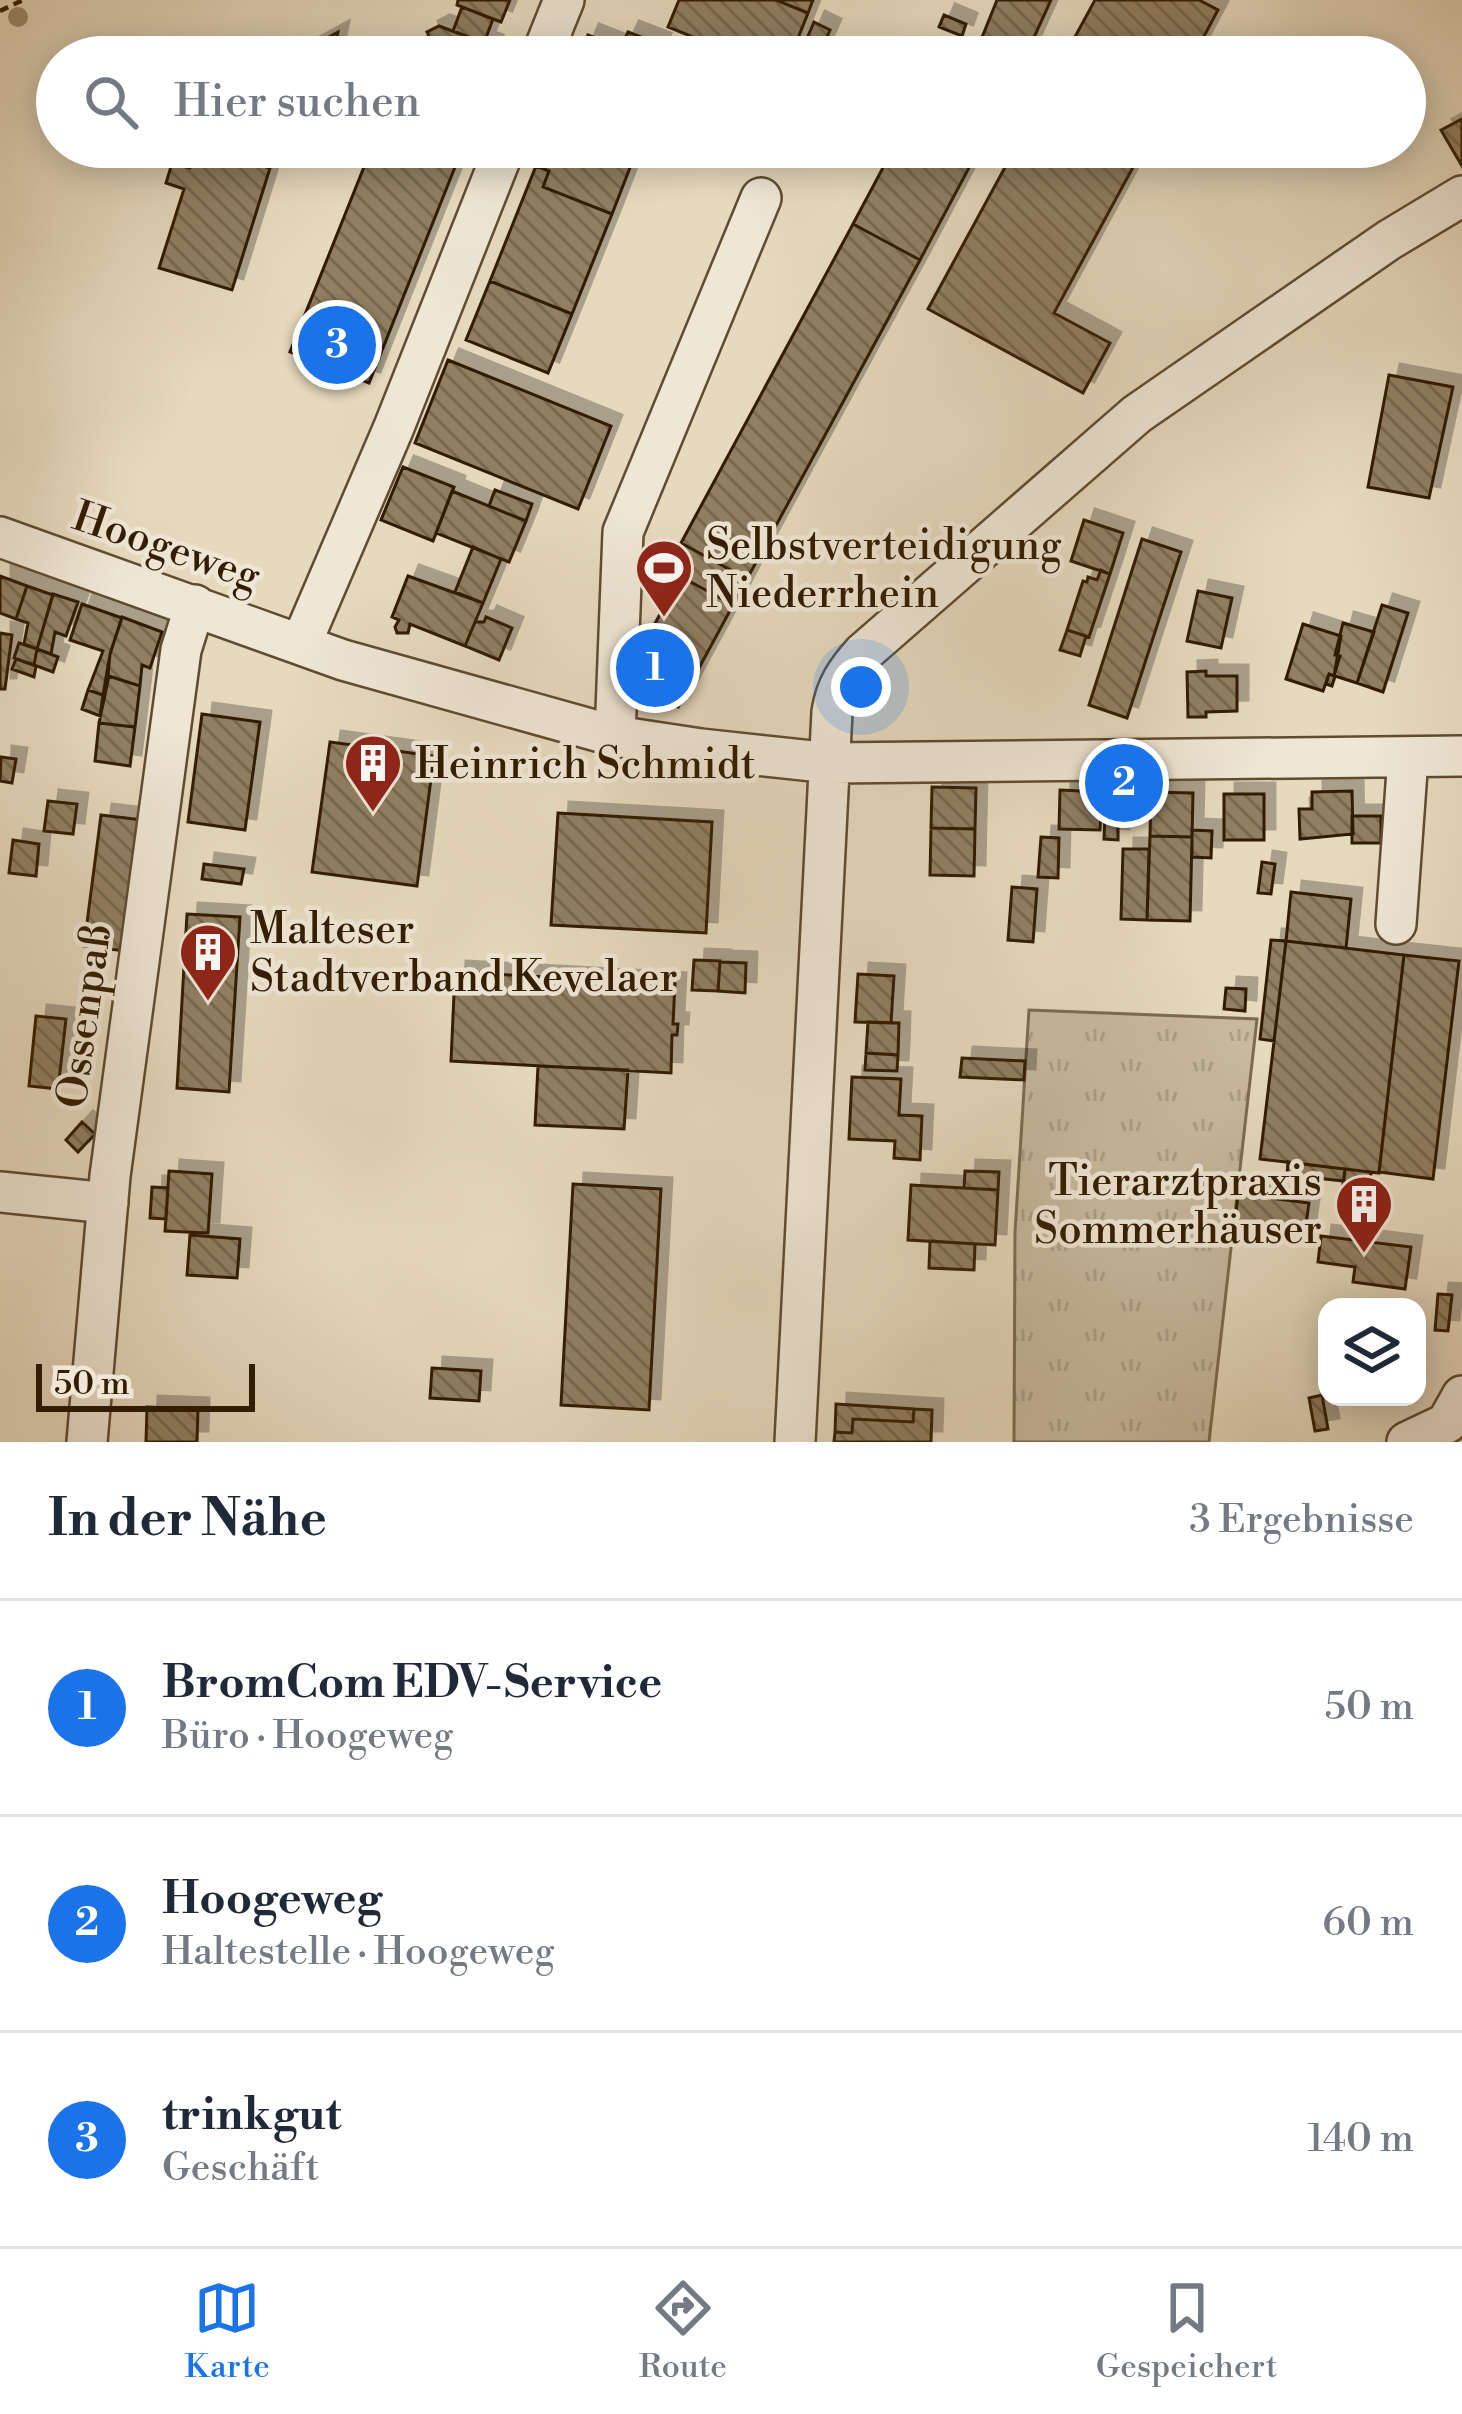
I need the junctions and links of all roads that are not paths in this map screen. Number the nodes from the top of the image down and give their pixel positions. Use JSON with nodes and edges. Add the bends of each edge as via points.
{"nodes":[{"id":1,"x":564,"y":0,"type":"edge"},
{"id":2,"x":549,"y":36,"type":"edge"},
{"id":3,"x":497,"y":168,"type":"edge"},
{"id":4,"x":1462,"y":196,"type":"edge"},
{"id":5,"x":761,"y":198,"type":"dead end"},
{"id":6,"x":0,"y":537,"type":"edge"},
{"id":7,"x":195,"y":605,"type":"junction"},
{"id":8,"x":301,"y":644,"type":"junction"},
{"id":9,"x":615,"y":736,"type":"junction"},
{"id":10,"x":1462,"y":756,"type":"edge"},
{"id":11,"x":1408,"y":757,"type":"junction"},
{"id":12,"x":831,"y":763,"type":"junction"},
{"id":13,"x":1396,"y":923,"type":"dead end"},
{"id":14,"x":0,"y":1192,"type":"edge"},
{"id":15,"x":107,"y":1203,"type":"junction"},
{"id":16,"x":1462,"y":1396,"type":"edge"},
{"id":17,"x":87,"y":1442,"type":"edge"},
{"id":18,"x":795,"y":1442,"type":"edge"},
{"id":19,"x":1407,"y":1442,"type":"edge"}],
"edges":[{"from":1,"to":2,"type":"street"},
{"from":3,"to":8,"type":"street","name":"Hoogeweg"},
{"from":4,"to":12,"type":"street","via":[[1137,414],[862,653],[834,694]]},
{"from":5,"to":9,"type":"street","via":[[623,532]]},
{"from":6,"to":7,"type":"street","name":"Hoogeweg"},
{"from":7,"to":8,"type":"street","name":"Hoogeweg"},
{"from":7,"to":15,"type":"street","name":"Ossenpaß","via":[[181,650]]},
{"from":8,"to":9,"type":"street","name":"Hoogeweg"},
{"from":9,"to":12,"type":"street","name":"Hoogeweg"},
{"from":10,"to":11,"type":"street","name":"Hoogeweg"},
{"from":11,"to":12,"type":"street","name":"Hoogeweg"},
{"from":11,"to":13,"type":"street"},
{"from":12,"to":18,"type":"street"},
{"from":14,"to":15,"type":"street"},
{"from":15,"to":17,"type":"street","name":"Ossenpaß"},
{"from":16,"to":19,"type":"street","via":[[1447,1424]]}]}
